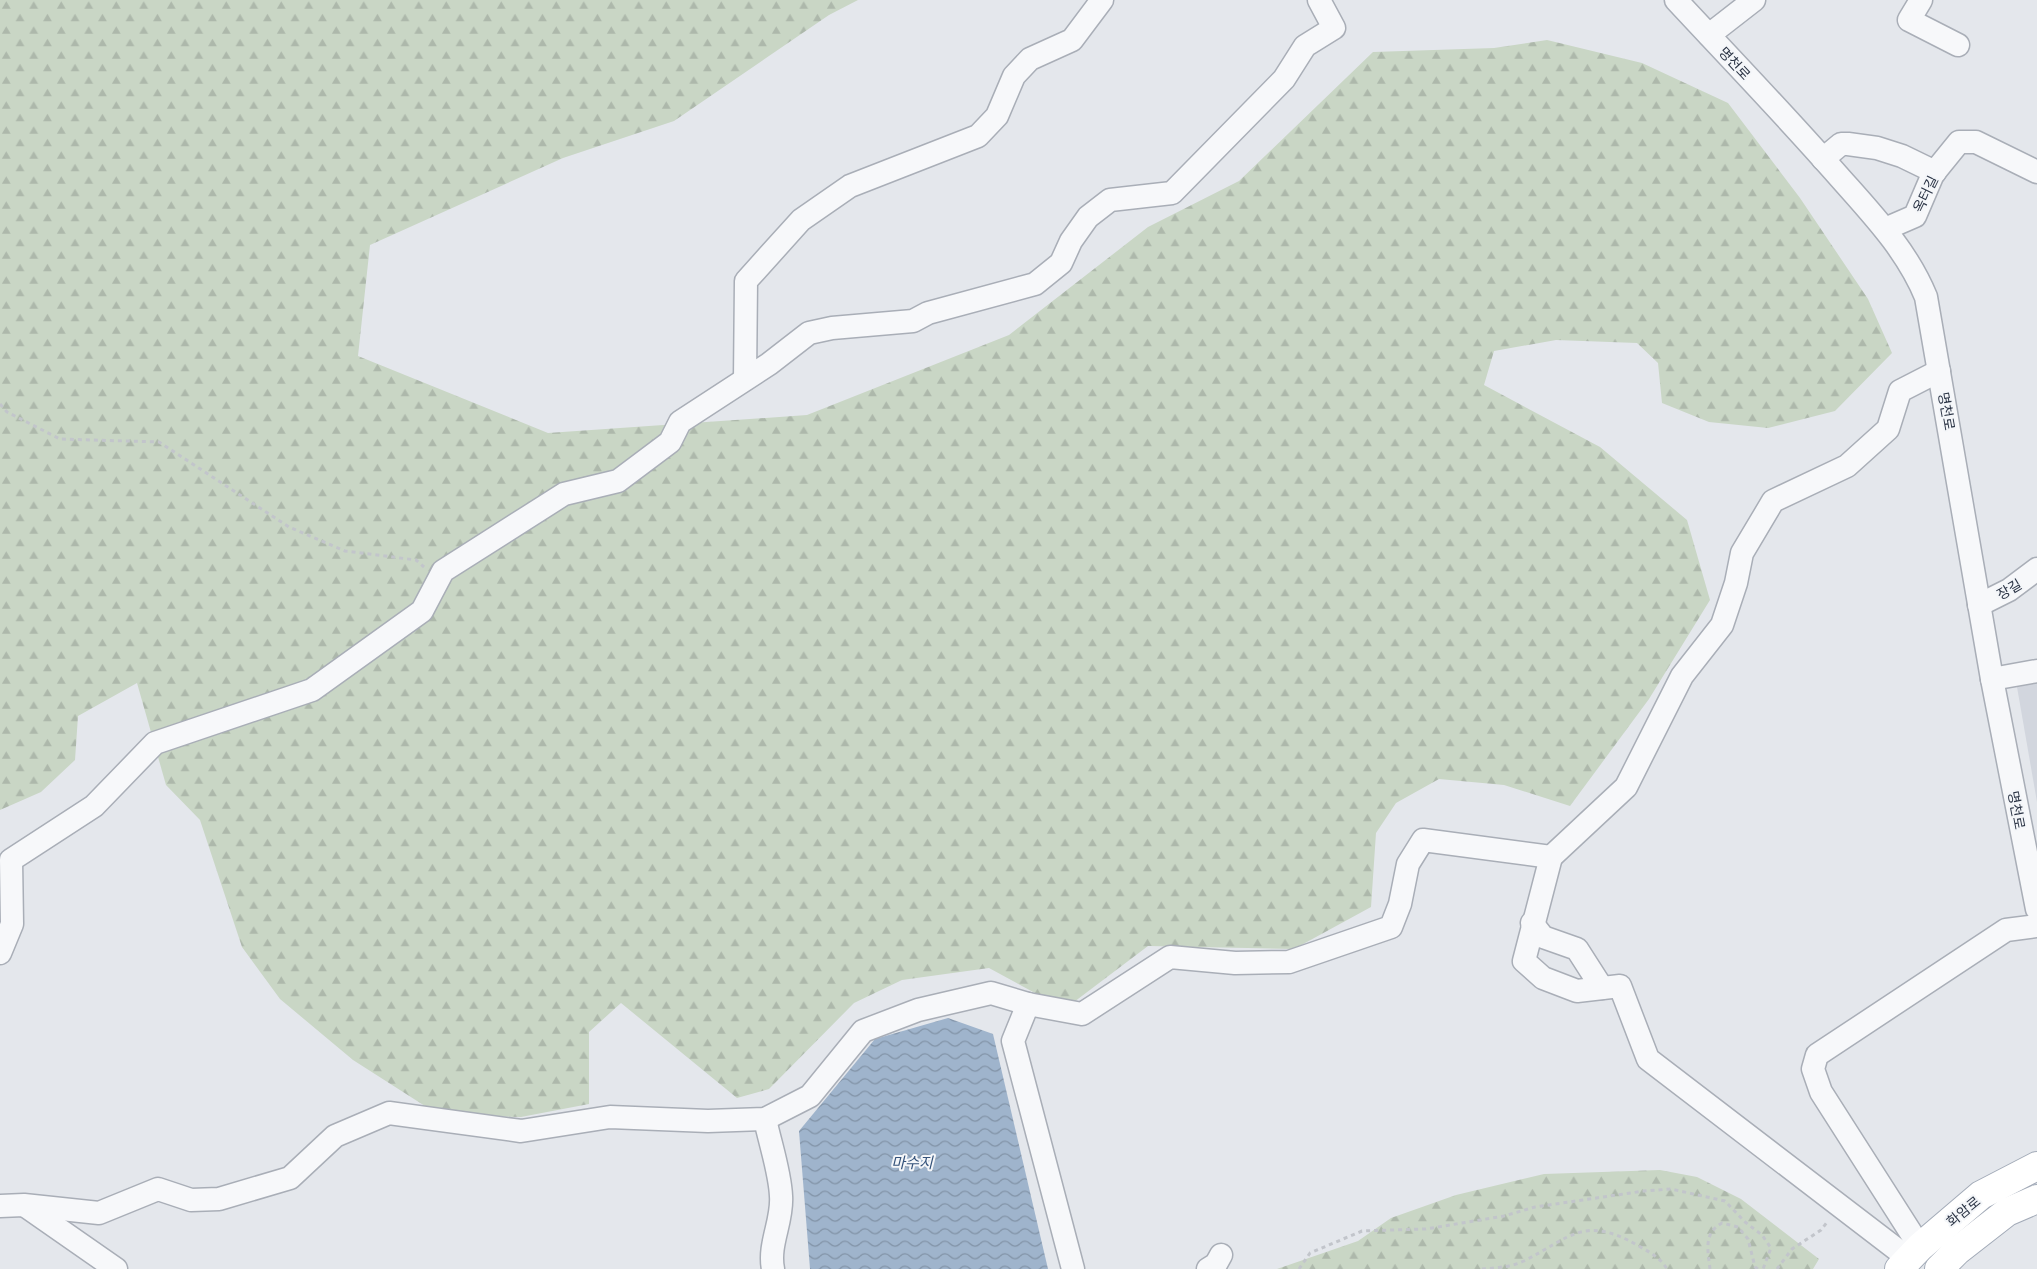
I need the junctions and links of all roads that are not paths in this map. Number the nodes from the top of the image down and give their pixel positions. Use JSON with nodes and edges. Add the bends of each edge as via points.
{"nodes":[{"id":1,"x":1102,"y":0,"type":"edge"},
{"id":2,"x":1320,"y":0,"type":"edge"},
{"id":3,"x":1676,"y":0,"type":"edge"},
{"id":4,"x":1754,"y":0,"type":"edge"},
{"id":5,"x":1921,"y":0,"type":"edge"},
{"id":6,"x":1709,"y":35,"type":"junction"},
{"id":7,"x":1958,"y":45,"type":"dead end"},
{"id":8,"x":1823,"y":159,"type":"junction"},
{"id":9,"x":1935,"y":172,"type":"junction"},
{"id":10,"x":2037,"y":172,"type":"edge"},
{"id":11,"x":1885,"y":230,"type":"junction"},
{"id":12,"x":1939,"y":371,"type":"junction"},
{"id":13,"x":745,"y":380,"type":"junction"},
{"id":14,"x":2037,"y":570,"type":"edge"},
{"id":15,"x":1979,"y":605,"type":"junction"},
{"id":16,"x":2037,"y":671,"type":"edge"},
{"id":17,"x":1992,"y":679,"type":"junction"},
{"id":18,"x":1551,"y":857,"type":"junction"},
{"id":19,"x":2037,"y":909,"type":"edge"},
{"id":20,"x":1532,"y":923,"type":"junction"},
{"id":21,"x":2037,"y":926,"type":"edge"},
{"id":22,"x":0,"y":953,"type":"edge"},
{"id":23,"x":1602,"y":988,"type":"junction"},
{"id":24,"x":1028,"y":1004,"type":"junction"},
{"id":25,"x":765,"y":1119,"type":"junction"},
{"id":26,"x":2037,"y":1166,"type":"edge"},
{"id":27,"x":2037,"y":1200,"type":"edge"},
{"id":28,"x":24,"y":1204,"type":"junction"},
{"id":29,"x":0,"y":1206,"type":"edge"},
{"id":30,"x":1909,"y":1258,"type":"edge"},
{"id":31,"x":116,"y":1269,"type":"edge"},
{"id":32,"x":773,"y":1269,"type":"edge"},
{"id":33,"x":1073,"y":1269,"type":"edge"},
{"id":34,"x":1939,"y":1269,"type":"edge"}],
"edges":[{"from":1,"to":13,"type":"street","via":[[1072,40],[1030,59],[1014,76],[997,116],[978,136],[850,186],[801,220],[746,281]]},
{"from":2,"to":13,"type":"street","via":[[1334,28],[1305,46],[1284,79],[1200,166],[1172,193],[1110,200],[1088,217],[1071,241],[1061,263],[1035,284],[928,313],[913,321],[809,333]]},
{"from":3,"to":6,"type":"street","name":"명천로"},
{"from":4,"to":6,"type":"street"},
{"from":5,"to":7,"type":"street","via":[[1909,20]]},
{"from":6,"to":8,"type":"street","name":"명천로"},
{"from":8,"to":9,"type":"street","via":[[1841,144],[1848,144],[1902,156]]},
{"from":8,"to":11,"type":"street","name":"명천로"},
{"from":9,"to":10,"type":"street","name":"옥터길","via":[[1960,142],[1976,142]]},
{"from":9,"to":11,"type":"street","name":"옥터길","via":[[1915,216]]},
{"from":11,"to":12,"type":"street","name":"명천로","via":[[1916,273],[1926,297]]},
{"from":12,"to":15,"type":"street","name":"명천로"},
{"from":12,"to":18,"type":"street","via":[[1900,391],[1888,429],[1847,466],[1773,501],[1742,553],[1722,625],[1682,676],[1626,787]]},
{"from":13,"to":22,"type":"street","via":[[680,422],[670,442],[618,481],[564,494],[443,571],[422,612],[312,690],[155,743],[94,806],[11,860],[12,924]]},
{"from":14,"to":15,"type":"street","name":"장길","via":[[2009,590]]},
{"from":15,"to":17,"type":"street","name":"명천로"},
{"from":16,"to":17,"type":"street"},
{"from":17,"to":19,"type":"street","name":"명천로"},
{"from":18,"to":20,"type":"street"},
{"from":18,"to":24,"type":"street","via":[[1423,840],[1408,864],[1400,904],[1391,927],[1289,962],[1235,963],[1170,956],[1082,1014]]},
{"from":20,"to":23,"type":"street","via":[[1543,937],[1577,949]]},
{"from":20,"to":23,"type":"street","via":[[1524,961],[1543,978],[1577,991]]},
{"from":21,"to":30,"type":"street","via":[[2006,930],[1817,1055],[1813,1068],[1821,1092]]},
{"from":23,"to":30,"type":"street","via":[[1620,986],[1648,1059]]},
{"from":24,"to":25,"type":"street","via":[[991,993],[918,1010],[863,1031],[810,1096]]},
{"from":24,"to":33,"type":"street","via":[[1012,1041]]},
{"from":25,"to":28,"type":"street","via":[[708,1121],[610,1117],[521,1131],[389,1113],[335,1136],[290,1178],[218,1199],[191,1200],[158,1189],[99,1213]]},
{"from":25,"to":32,"type":"street","via":[[781,1196],[771,1256]]},
{"from":26,"to":30,"type":"main road","name":"화암로","via":[[1981,1195]]},
{"from":27,"to":34,"type":"main road","name":"화암로","via":[[2007,1212]]},
{"from":28,"to":29,"type":"street"},
{"from":28,"to":31,"type":"street"}]}
